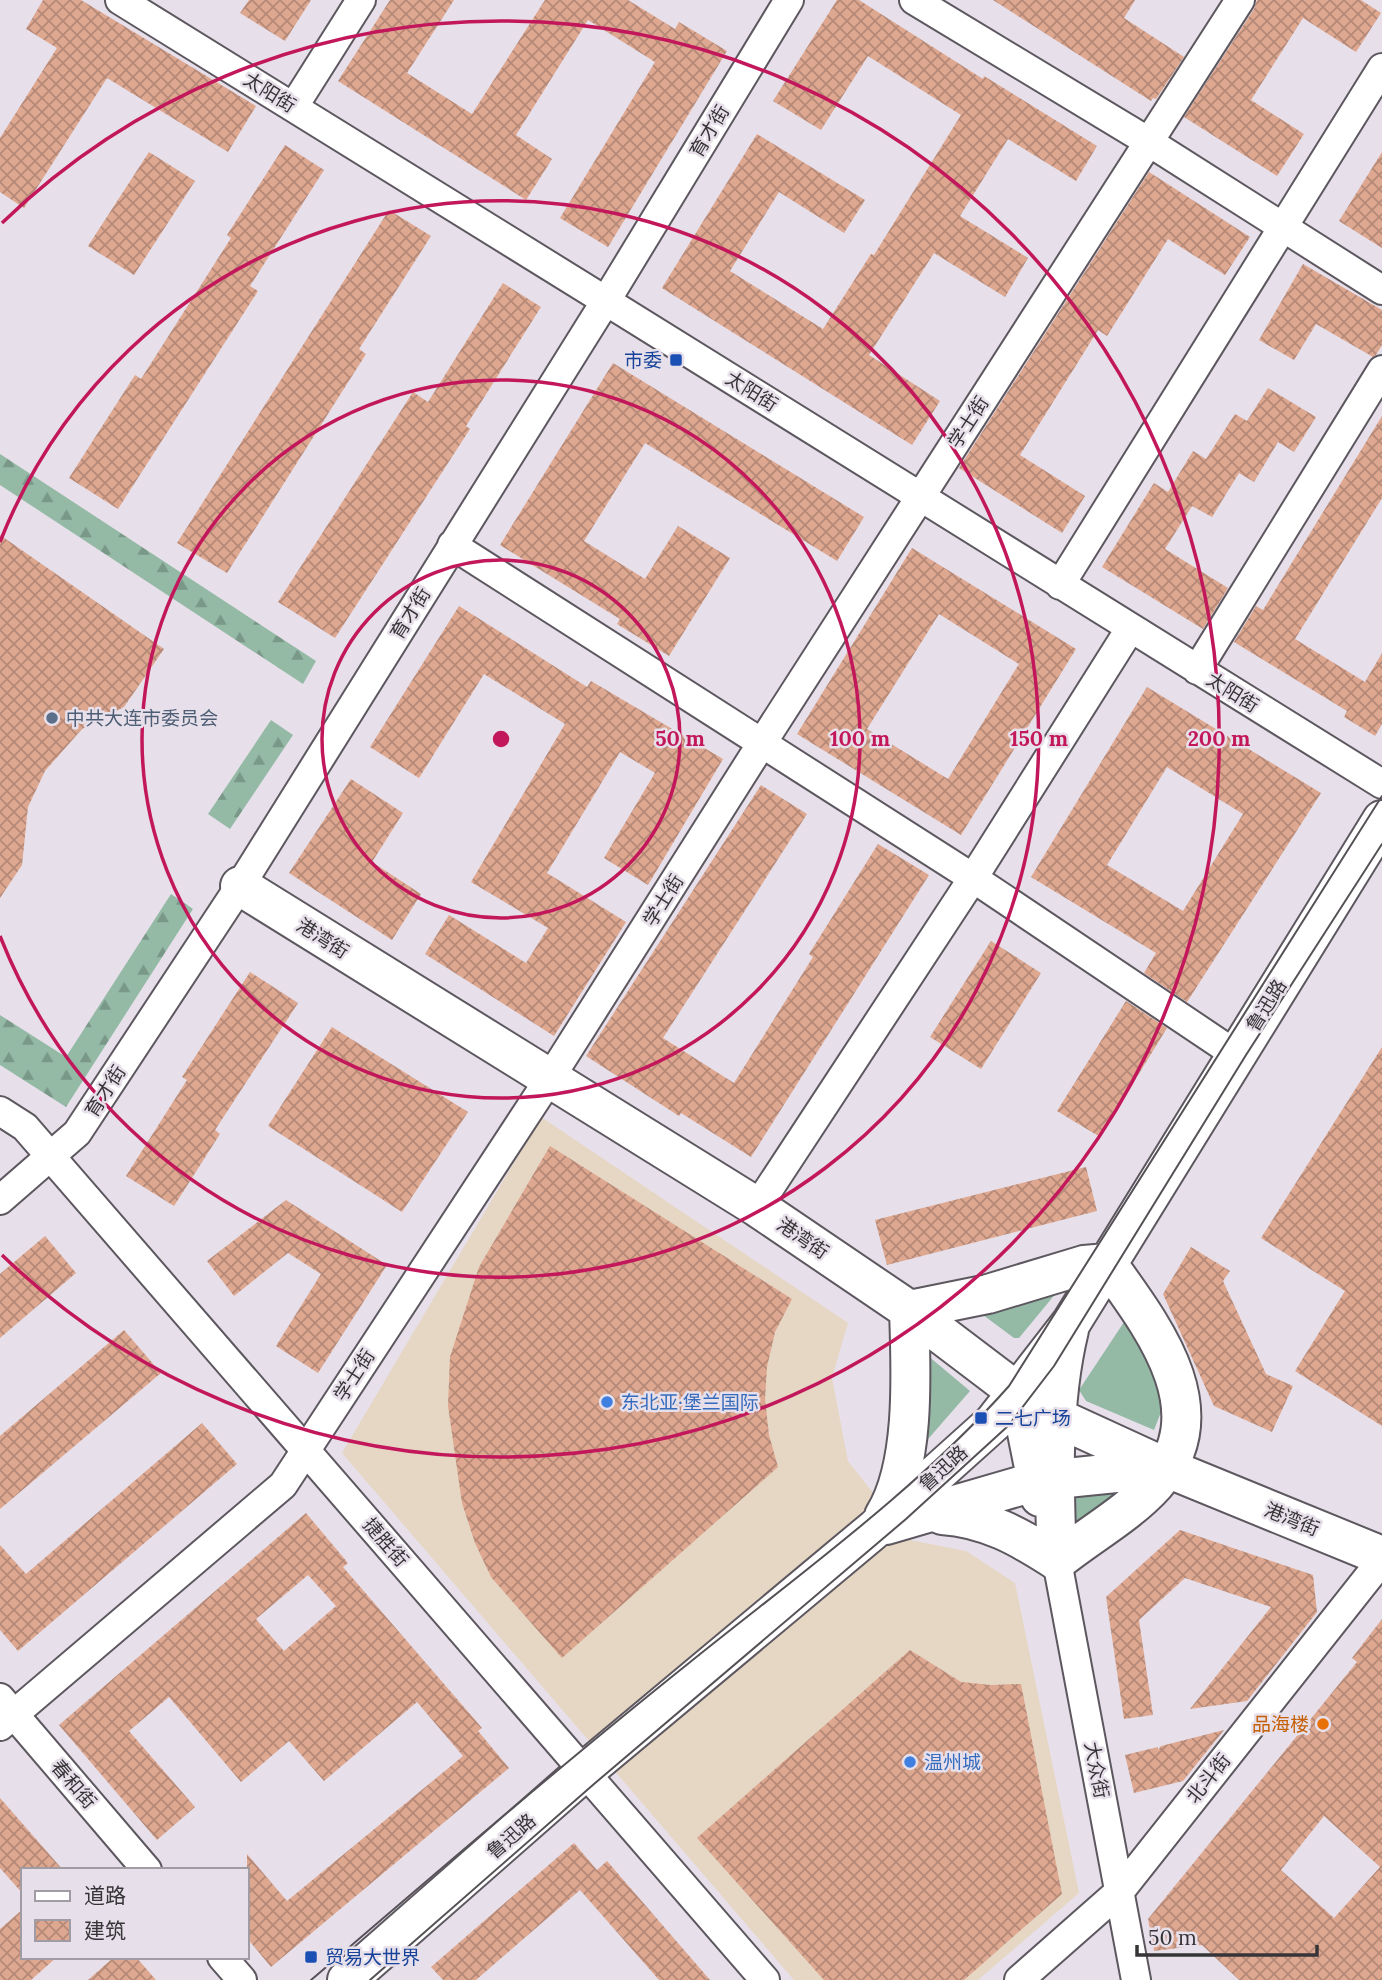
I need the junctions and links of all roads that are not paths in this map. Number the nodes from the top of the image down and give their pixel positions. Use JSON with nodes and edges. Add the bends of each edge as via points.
{"nodes":[{"id":1,"x":120,"y":0,"type":"edge"},
{"id":2,"x":361,"y":0,"type":"edge"},
{"id":3,"x":789,"y":0,"type":"edge"},
{"id":4,"x":914,"y":0,"type":"edge"},
{"id":5,"x":1240,"y":0,"type":"edge"},
{"id":6,"x":1382,"y":68,"type":"edge"},
{"id":7,"x":293,"y":106,"type":"junction"},
{"id":8,"x":1149,"y":142,"type":"junction"},
{"id":9,"x":1283,"y":228,"type":"junction"},
{"id":10,"x":1382,"y":290,"type":"edge"},
{"id":11,"x":607,"y":299,"type":"junction"},
{"id":12,"x":1382,"y":370,"type":"edge"},
{"id":13,"x":919,"y":498,"type":"junction"},
{"id":14,"x":452,"y":545,"type":"junction"},
{"id":15,"x":1060,"y":584,"type":"junction"},
{"id":16,"x":1130,"y":629,"type":"junction"},
{"id":17,"x":1197,"y":670,"type":"junction"},
{"id":18,"x":762,"y":743,"type":"junction"},
{"id":19,"x":1382,"y":784,"type":"edge"},
{"id":20,"x":1382,"y":820,"type":"edge"},
{"id":21,"x":973,"y":878,"type":"junction"},
{"id":22,"x":240,"y":886,"type":"junction"},
{"id":23,"x":1235,"y":1054,"type":"junction"},
{"id":24,"x":550,"y":1078,"type":"junction"},
{"id":25,"x":0,"y":1111,"type":"edge"},
{"id":26,"x":51,"y":1156,"type":"junction"},
{"id":27,"x":0,"y":1200,"type":"edge"},
{"id":28,"x":757,"y":1207,"type":"junction"},
{"id":29,"x":1107,"y":1263,"type":"junction"},
{"id":30,"x":909,"y":1310,"type":"junction"},
{"id":31,"x":1071,"y":1323,"type":"junction"},
{"id":32,"x":1019,"y":1393,"type":"junction"},
{"id":33,"x":1058,"y":1418,"type":"junction"},
{"id":34,"x":306,"y":1450,"type":"junction"},
{"id":35,"x":1167,"y":1468,"type":"junction"},
{"id":36,"x":1046,"y":1479,"type":"junction"},
{"id":37,"x":926,"y":1513,"type":"junction"},
{"id":38,"x":876,"y":1528,"type":"junction"},
{"id":39,"x":1382,"y":1558,"type":"edge"},
{"id":40,"x":1057,"y":1561,"type":"junction"},
{"id":41,"x":5,"y":1713,"type":"edge"},
{"id":42,"x":585,"y":1771,"type":"junction"},
{"id":43,"x":145,"y":1868,"type":"edge"},
{"id":44,"x":1120,"y":1891,"type":"junction"},
{"id":45,"x":224,"y":1959,"type":"edge"},
{"id":46,"x":242,"y":1980,"type":"edge"},
{"id":47,"x":346,"y":1980,"type":"edge"},
{"id":48,"x":765,"y":1980,"type":"edge"},
{"id":49,"x":1019,"y":1980,"type":"edge"},
{"id":50,"x":1136,"y":1980,"type":"edge"}],
"edges":[{"from":1,"to":7,"type":"street","name":"太阳街"},
{"from":2,"to":7,"type":"street"},
{"from":3,"to":11,"type":"street","name":"育才街"},
{"from":4,"to":8,"type":"street"},
{"from":5,"to":8,"type":"street","name":"学士街"},
{"from":6,"to":9,"type":"street"},
{"from":7,"to":11,"type":"street","name":"太阳街"},
{"from":8,"to":9,"type":"street"},
{"from":8,"to":13,"type":"street","name":"学士街"},
{"from":9,"to":10,"type":"street"},
{"from":9,"to":15,"type":"street"},
{"from":11,"to":13,"type":"street","name":"太阳街"},
{"from":11,"to":14,"type":"street","name":"育才街"},
{"from":12,"to":17,"type":"street"},
{"from":13,"to":15,"type":"street","name":"太阳街"},
{"from":13,"to":18,"type":"street","name":"学士街"},
{"from":14,"to":18,"type":"street"},
{"from":14,"to":22,"type":"street","name":"育才街"},
{"from":15,"to":16,"type":"street","name":"太阳街"},
{"from":16,"to":17,"type":"street","name":"太阳街"},
{"from":16,"to":21,"type":"street"},
{"from":17,"to":19,"type":"street","name":"太阳街"},
{"from":18,"to":21,"type":"street"},
{"from":18,"to":24,"type":"street","name":"学士街"},
{"from":20,"to":23,"type":"main road","name":"鲁迅路"},
{"from":21,"to":23,"type":"street"},
{"from":21,"to":28,"type":"street"},
{"from":22,"to":24,"type":"main road","name":"港湾街"},
{"from":22,"to":26,"type":"street","name":"育才街","via":[[78,1133]]},
{"from":23,"to":29,"type":"main road","name":"鲁迅路"},
{"from":24,"to":28,"type":"main road","name":"港湾街"},
{"from":24,"to":34,"type":"street","name":"学士街"},
{"from":25,"to":26,"type":"street","name":"捷胜街","via":[[25,1127]]},
{"from":26,"to":27,"type":"street","name":"育才街"},
{"from":26,"to":34,"type":"street","name":"捷胜街"},
{"from":28,"to":30,"type":"main road","name":"港湾街"},
{"from":29,"to":30,"type":"main road"},
{"from":29,"to":31,"type":"main road","name":"鲁迅路"},
{"from":29,"to":35,"type":"main road","via":[[1151,1324],[1180,1394],[1179,1440]]},
{"from":30,"to":32,"type":"main road","name":"港湾街"},
{"from":30,"to":38,"type":"main road","via":[[904,1463],[896,1497]]},
{"from":31,"to":32,"type":"main road","name":"鲁迅路"},
{"from":31,"to":33,"type":"main road"},
{"from":32,"to":33,"type":"main road","name":"港湾街"},
{"from":32,"to":36,"type":"main road"},
{"from":32,"to":38,"type":"main road","name":"鲁迅路","via":[[994,1422]]},
{"from":33,"to":35,"type":"main road","name":"港湾街"},
{"from":33,"to":36,"type":"main road"},
{"from":34,"to":41,"type":"street","name":"学士街","via":[[283,1485]]},
{"from":34,"to":42,"type":"street","name":"捷胜街"},
{"from":35,"to":36,"type":"main road"},
{"from":35,"to":39,"type":"main road","name":"港湾街"},
{"from":35,"to":40,"type":"main road","via":[[1135,1502]]},
{"from":36,"to":37,"type":"main road"},
{"from":36,"to":40,"type":"main road"},
{"from":37,"to":38,"type":"main road"},
{"from":37,"to":40,"type":"main road","via":[[985,1521]]},
{"from":38,"to":42,"type":"main road","name":"鲁迅路"},
{"from":39,"to":44,"type":"street","name":"北斗街"},
{"from":40,"to":44,"type":"street","name":"大众街"},
{"from":41,"to":43,"type":"street","name":"春和街"},
{"from":42,"to":47,"type":"main road","name":"鲁迅路"},
{"from":42,"to":48,"type":"street","name":"捷胜街"},
{"from":44,"to":49,"type":"street","name":"北斗街"},
{"from":44,"to":50,"type":"street","name":"大众街"},
{"from":45,"to":46,"type":"street"}]}
